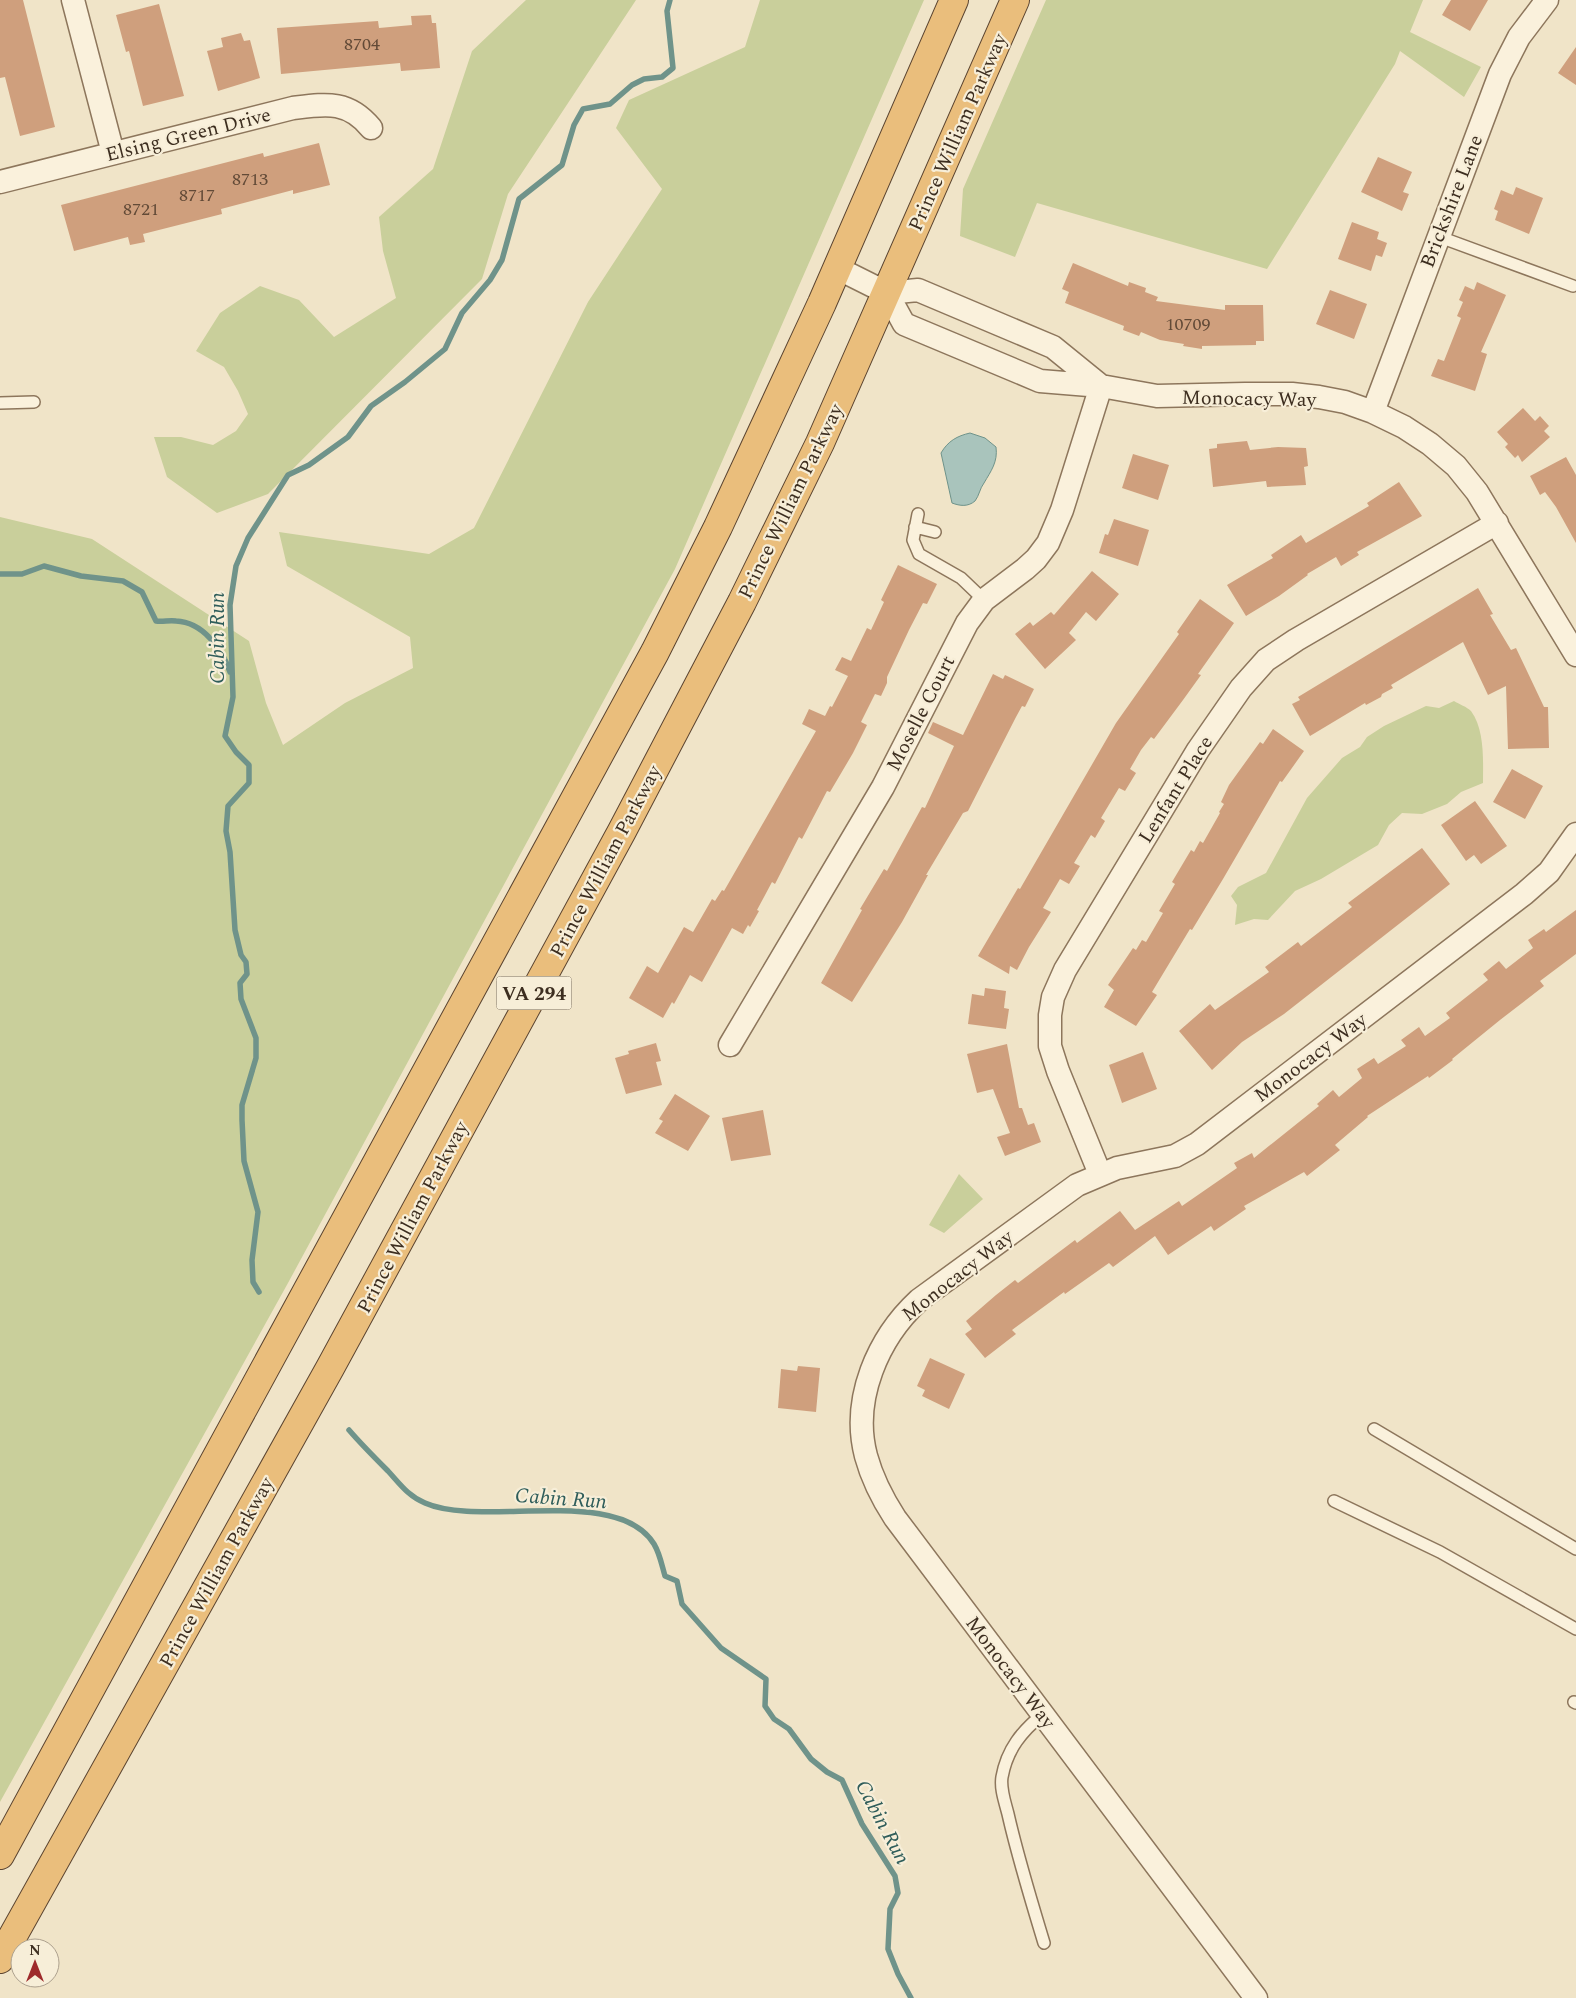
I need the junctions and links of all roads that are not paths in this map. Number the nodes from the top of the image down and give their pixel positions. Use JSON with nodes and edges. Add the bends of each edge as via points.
{"nodes":[{"id":1,"x":74,"y":0,"type":"edge"},
{"id":2,"x":954,"y":0,"type":"edge"},
{"id":3,"x":1015,"y":0,"type":"edge"},
{"id":4,"x":1547,"y":0,"type":"edge"},
{"id":5,"x":371,"y":128,"type":"dead end"},
{"id":6,"x":113,"y":152,"type":"junction"},
{"id":7,"x":0,"y":182,"type":"edge"},
{"id":8,"x":1438,"y":236,"type":"junction"},
{"id":9,"x":837,"y":268,"type":"junction"},
{"id":10,"x":1573,"y":286,"type":"dead end"},
{"id":11,"x":886,"y":293,"type":"junction"},
{"id":12,"x":1102,"y":386,"type":"junction"},
{"id":13,"x":34,"y":402,"type":"dead end"},
{"id":14,"x":0,"y":403,"type":"edge"},
{"id":15,"x":1373,"y":412,"type":"junction"},
{"id":16,"x":918,"y":514,"type":"dead end"},
{"id":17,"x":1498,"y":523,"type":"junction"},
{"id":18,"x":915,"y":527,"type":"junction"},
{"id":19,"x":935,"y":532,"type":"dead end"},
{"id":20,"x":984,"y":600,"type":"junction"},
{"id":21,"x":1576,"y":655,"type":"edge"},
{"id":22,"x":1576,"y":834,"type":"edge"},
{"id":23,"x":730,"y":1045,"type":"dead end"},
{"id":24,"x":1100,"y":1174,"type":"junction"},
{"id":25,"x":1374,"y":1429,"type":"dead end"},
{"id":26,"x":1334,"y":1501,"type":"dead end"},
{"id":27,"x":1576,"y":1549,"type":"edge"},
{"id":28,"x":1576,"y":1629,"type":"edge"},
{"id":29,"x":1043,"y":1714,"type":"junction"},
{"id":30,"x":0,"y":1855,"type":"edge"},
{"id":31,"x":1044,"y":1943,"type":"dead end"},
{"id":32,"x":0,"y":1959,"type":"edge"},
{"id":33,"x":1256,"y":1998,"type":"edge"}],
"edges":[{"from":1,"to":6,"type":"street"},
{"from":2,"to":9,"type":"highway","number":"VA 294"},
{"from":3,"to":11,"type":"highway","name":"Prince William Parkway","number":"VA 294"},
{"from":4,"to":8,"type":"street","name":"Brickshire Lane","via":[[1519,37],[1500,74]]},
{"from":5,"to":6,"type":"street","name":"Elsing Green Drive","via":[[361,115],[349,108],[314,106],[227,123]]},
{"from":6,"to":7,"type":"street","name":"Elsing Green Drive"},
{"from":8,"to":10,"type":"lane"},
{"from":8,"to":15,"type":"street","name":"Brickshire Lane"},
{"from":9,"to":11,"type":"street"},
{"from":9,"to":30,"type":"highway","number":"VA 294","via":[[718,527],[655,652]]},
{"from":11,"to":12,"type":"street","name":"Monocacy Way","via":[[918,290],[1053,347]]},
{"from":11,"to":12,"type":"street","name":"Monocacy Way","via":[[904,324],[1040,381]]},
{"from":11,"to":32,"type":"highway","name":"Prince William Parkway","number":"VA 294","via":[[820,443],[742,602],[622,831],[330,1368]]},
{"from":12,"to":15,"type":"street","name":"Monocacy Way","via":[[1157,396],[1292,394],[1345,402]]},
{"from":12,"to":20,"type":"street","name":"Moselle Court","via":[[1062,510],[1048,543],[1025,569]]},
{"from":13,"to":14,"type":"lane"},
{"from":15,"to":17,"type":"street","name":"Monocacy Way","via":[[1430,444],[1456,466]]},
{"from":16,"to":18,"type":"lane"},
{"from":17,"to":21,"type":"street","name":"Monocacy Way"},
{"from":17,"to":24,"type":"street","name":"Lenfant Place","via":[[1266,660],[1241,688],[1193,759],[1065,970],[1053,997],[1049,1034],[1053,1059]]},
{"from":18,"to":19,"type":"lane"},
{"from":18,"to":20,"type":"lane","via":[[913,540],[919,554],[966,582]]},
{"from":20,"to":23,"type":"street","name":"Moselle Court","via":[[958,639],[883,787]]},
{"from":22,"to":24,"type":"street","name":"Monocacy Way","via":[[1549,872],[1524,894],[1197,1144],[1175,1156]]},
{"from":24,"to":29,"type":"street","name":"Monocacy Way","via":[[1052,1201],[900,1317],[881,1346],[864,1397],[865,1454],[878,1490],[894,1518]]},
{"from":25,"to":27,"type":"lane"},
{"from":26,"to":28,"type":"lane","via":[[1440,1552]]},
{"from":29,"to":31,"type":"lane","via":[[1012,1746],[1001,1788],[1016,1853]]},
{"from":29,"to":33,"type":"street","name":"Monocacy Way"}]}
